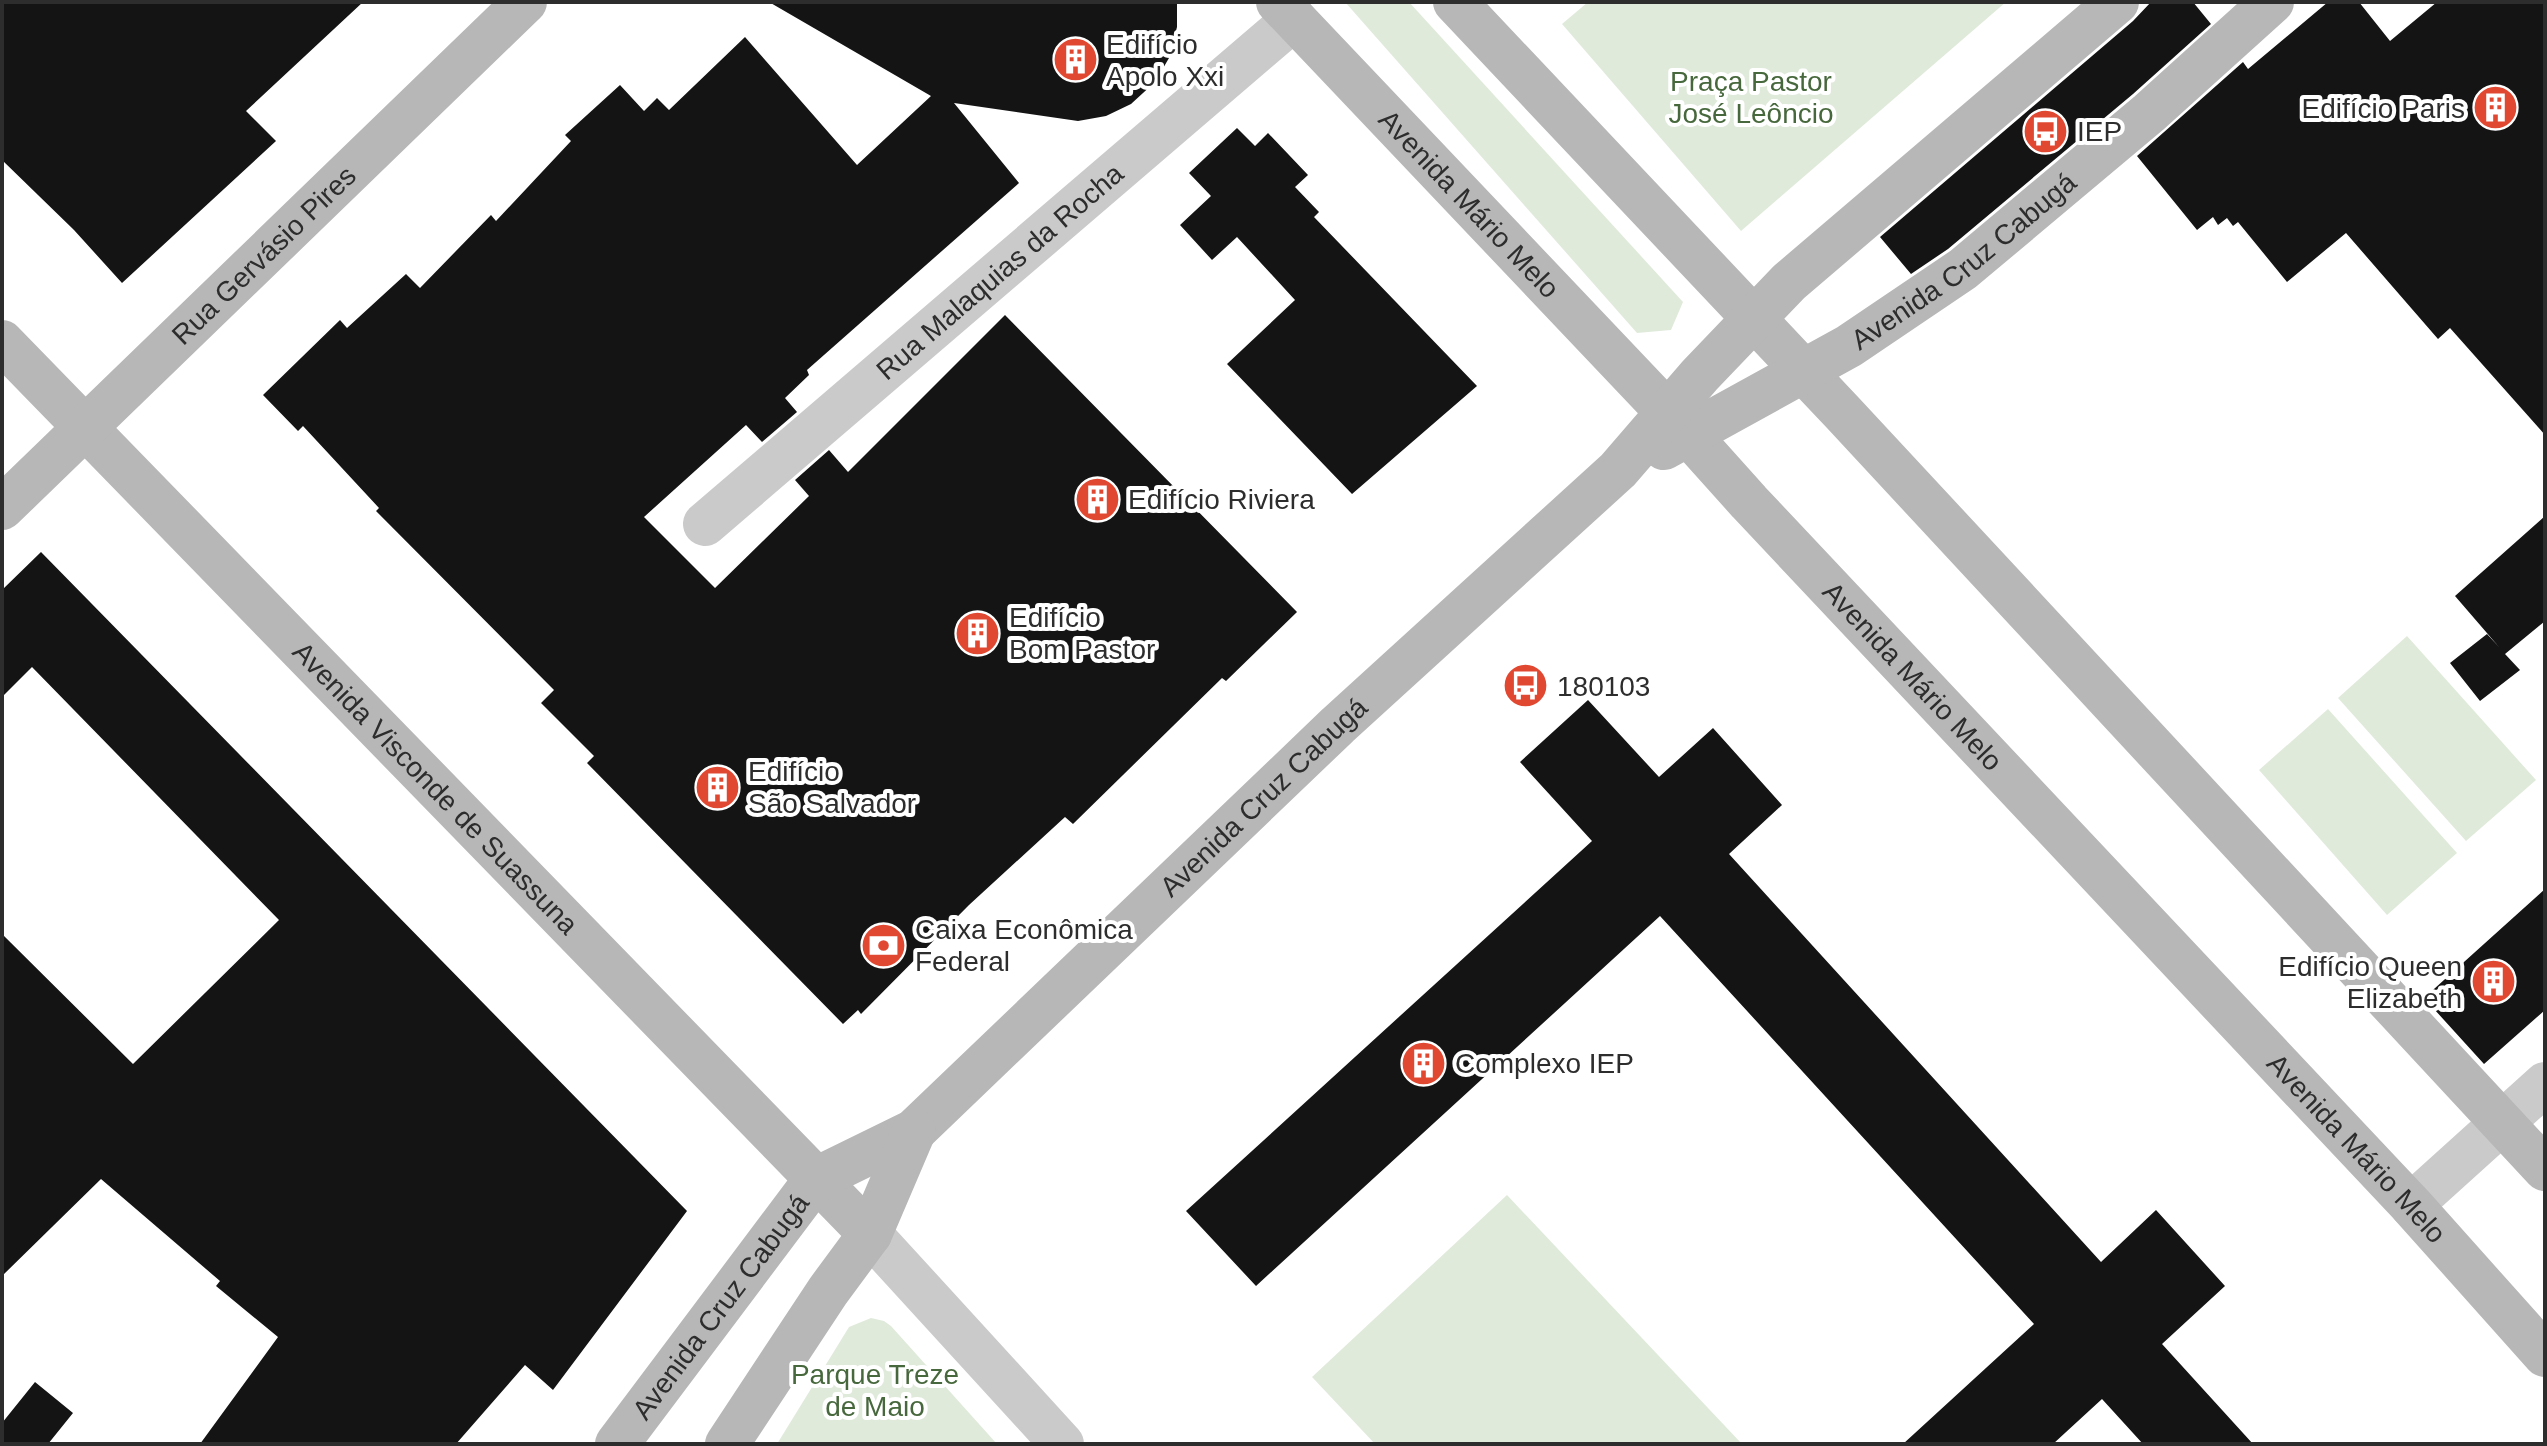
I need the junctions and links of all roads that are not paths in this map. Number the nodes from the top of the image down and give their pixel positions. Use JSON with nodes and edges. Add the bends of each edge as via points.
{"nodes":[{"id":1,"x":525,"y":2,"type":"edge"},
{"id":2,"x":1455,"y":2,"type":"edge"},
{"id":3,"x":2117,"y":2,"type":"edge"},
{"id":4,"x":2272,"y":2,"type":"edge"},
{"id":5,"x":1286,"y":11,"type":"edge"},
{"id":6,"x":1754,"y":319,"type":"junction"},
{"id":7,"x":2,"y":342,"type":"edge"},
{"id":8,"x":1802,"y":372,"type":"junction"},
{"id":9,"x":1678,"y":423,"type":"junction"},
{"id":10,"x":85,"y":429,"type":"junction"},
{"id":11,"x":2,"y":508,"type":"edge"},
{"id":12,"x":705,"y":524,"type":"dead end"},
{"id":13,"x":2545,"y":1084,"type":"edge"},
{"id":14,"x":2501,"y":1122,"type":"junction"},
{"id":15,"x":914,"y":1131,"type":"junction"},
{"id":16,"x":2545,"y":1169,"type":"edge"},
{"id":17,"x":816,"y":1179,"type":"junction"},
{"id":18,"x":2411,"y":1205,"type":"junction"},
{"id":19,"x":870,"y":1234,"type":"junction"},
{"id":20,"x":2545,"y":1355,"type":"edge"},
{"id":21,"x":617,"y":1444,"type":"edge"},
{"id":22,"x":727,"y":1444,"type":"edge"},
{"id":23,"x":1062,"y":1444,"type":"edge"}],
"edges":[{"from":1,"to":10,"type":"main road","name":"Rua Gervásio Pires"},
{"from":2,"to":6,"type":"main road"},
{"from":3,"to":6,"type":"main road","name":"Avenida Cruz Cabugá","via":[[1789,282]]},
{"from":4,"to":8,"type":"main road","name":"Avenida Cruz Cabugá","via":[[1963,269]]},
{"from":5,"to":9,"type":"main road","name":"Avenida Mário Melo"},
{"from":5,"to":12,"type":"street","name":"Rua Malaquias da Rocha"},
{"from":6,"to":8,"type":"main road"},
{"from":6,"to":9,"type":"main road","name":"Avenida Cruz Cabugá"},
{"from":7,"to":10,"type":"main road","name":"Avenida Visconde de Suassuna"},
{"from":8,"to":9,"type":"main road","name":"Avenida Cruz Cabugá","via":[[1737,410]]},
{"from":8,"to":14,"type":"main road"},
{"from":9,"to":15,"type":"main road","name":"Avenida Cruz Cabugá","via":[[1618,470],[1338,725]]},
{"from":9,"to":18,"type":"main road","name":"Avenida Mário Melo"},
{"from":10,"to":11,"type":"main road","name":"Rua Gervásio Pires"},
{"from":10,"to":17,"type":"main road","name":"Avenida Visconde de Suassuna"},
{"from":13,"to":14,"type":"street"},
{"from":14,"to":16,"type":"main road"},
{"from":14,"to":18,"type":"street"},
{"from":15,"to":17,"type":"main road","name":"Avenida Cruz Cabugá"},
{"from":15,"to":19,"type":"main road","name":"Avenida Cruz Cabugá"},
{"from":17,"to":19,"type":"main road","name":"Avenida Visconde de Suassuna"},
{"from":17,"to":21,"type":"main road","name":"Avenida Cruz Cabugá"},
{"from":18,"to":20,"type":"main road","name":"Avenida Mário Melo"},
{"from":19,"to":22,"type":"main road","name":"Avenida Cruz Cabugá"},
{"from":19,"to":23,"type":"street"}]}
